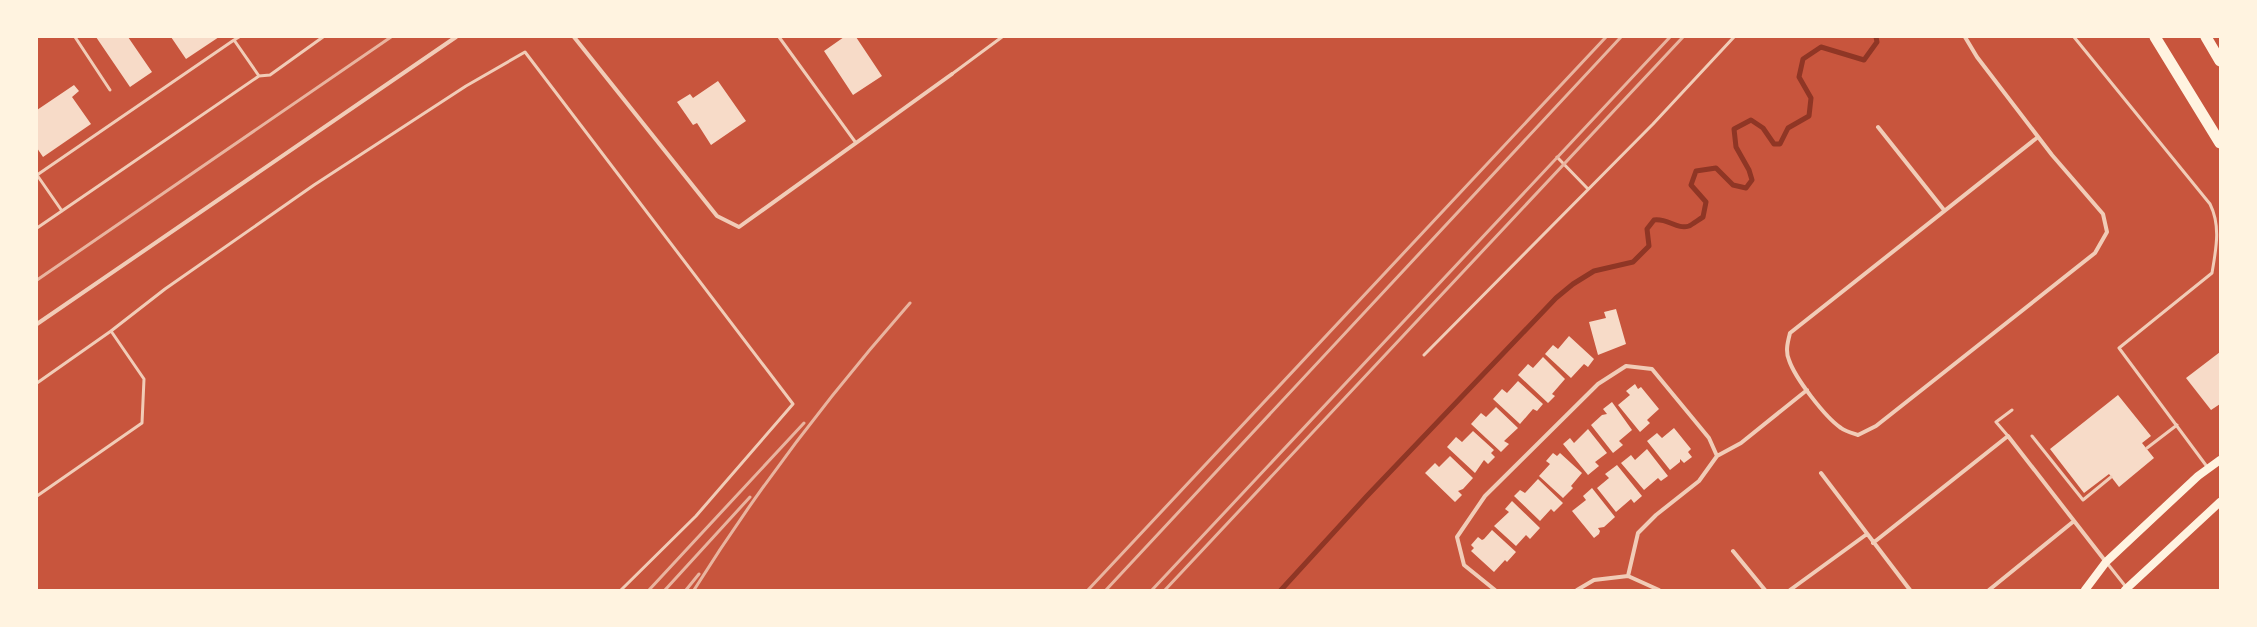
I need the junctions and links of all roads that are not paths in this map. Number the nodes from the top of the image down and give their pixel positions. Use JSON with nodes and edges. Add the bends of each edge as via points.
{"nodes":[{"id":1,"x":75,"y":37,"type":"edge"},
{"id":2,"x":239,"y":37,"type":"edge"},
{"id":3,"x":323,"y":37,"type":"edge"},
{"id":4,"x":456,"y":37,"type":"edge"},
{"id":5,"x":574,"y":37,"type":"edge"},
{"id":6,"x":779,"y":37,"type":"edge"},
{"id":7,"x":1002,"y":37,"type":"edge"},
{"id":8,"x":1734,"y":37,"type":"edge"},
{"id":9,"x":1965,"y":37,"type":"edge"},
{"id":10,"x":2074,"y":37,"type":"edge"},
{"id":11,"x":2155,"y":37,"type":"edge"},
{"id":12,"x":2206,"y":37,"type":"edge"},
{"id":13,"x":234,"y":40,"type":"junction"},
{"id":14,"x":2220,"y":61,"type":"edge"},
{"id":15,"x":952,"y":74,"type":"joint"},
{"id":16,"x":259,"y":76,"type":"junction"},
{"id":17,"x":110,"y":90,"type":"dead end"},
{"id":18,"x":1878,"y":126,"type":"dead end"},
{"id":19,"x":2038,"y":137,"type":"junction"},
{"id":20,"x":856,"y":143,"type":"junction"},
{"id":21,"x":2220,"y":143,"type":"edge"},
{"id":22,"x":1558,"y":157,"type":"dead end"},
{"id":23,"x":37,"y":175,"type":"edge"},
{"id":24,"x":1588,"y":189,"type":"junction"},
{"id":25,"x":1944,"y":210,"type":"junction"},
{"id":26,"x":62,"y":211,"type":"junction"},
{"id":27,"x":37,"y":228,"type":"edge"},
{"id":28,"x":37,"y":324,"type":"edge"},
{"id":29,"x":111,"y":331,"type":"junction"},
{"id":30,"x":1424,"y":355,"type":"dead end"},
{"id":31,"x":37,"y":383,"type":"edge"},
{"id":32,"x":1807,"y":390,"type":"junction"},
{"id":33,"x":2012,"y":410,"type":"dead end"},
{"id":34,"x":2177,"y":425,"type":"junction"},
{"id":35,"x":2008,"y":436,"type":"junction"},
{"id":36,"x":2032,"y":436,"type":"dead end"},
{"id":37,"x":2147,"y":448,"type":"dead end"},
{"id":38,"x":1717,"y":456,"type":"junction"},
{"id":39,"x":2220,"y":460,"type":"edge"},
{"id":40,"x":2208,"y":468,"type":"junction"},
{"id":41,"x":1821,"y":473,"type":"dead end"},
{"id":42,"x":2111,"y":477,"type":"dead end"},
{"id":43,"x":37,"y":496,"type":"edge"},
{"id":44,"x":2220,"y":502,"type":"edge"},
{"id":45,"x":2074,"y":522,"type":"junction"},
{"id":46,"x":1867,"y":534,"type":"junction"},
{"id":47,"x":1873,"y":543,"type":"junction"},
{"id":48,"x":1733,"y":551,"type":"dead end"},
{"id":49,"x":2106,"y":562,"type":"junction"},
{"id":50,"x":1628,"y":576,"type":"junction"},
{"id":51,"x":2126,"y":589,"type":"edge"},
{"id":52,"x":621,"y":590,"type":"edge"},
{"id":53,"x":1495,"y":590,"type":"edge"},
{"id":54,"x":1577,"y":590,"type":"edge"},
{"id":55,"x":1659,"y":590,"type":"edge"},
{"id":56,"x":1765,"y":590,"type":"edge"},
{"id":57,"x":1790,"y":590,"type":"edge"},
{"id":58,"x":1910,"y":590,"type":"edge"},
{"id":59,"x":1989,"y":590,"type":"edge"},
{"id":60,"x":2085,"y":590,"type":"edge"}],
"edges":[{"from":1,"to":17,"type":"lane"},
{"from":2,"to":13,"type":"lane"},
{"from":3,"to":16,"type":"lane","via":[[270,74]]},
{"from":4,"to":28,"type":"street"},
{"from":5,"to":20,"type":"street","via":[[717,216],[739,227]]},
{"from":6,"to":20,"type":"lane"},
{"from":7,"to":15,"type":"lane"},
{"from":8,"to":24,"type":"lane","via":[[1654,124]]},
{"from":9,"to":19,"type":"street","via":[[1977,57]]},
{"from":10,"to":34,"type":"lane","via":[[2210,204],[2214,213],[2217,243],[2212,273],[2119,348]]},
{"from":11,"to":21,"type":"highway"},
{"from":12,"to":14,"type":"highway"},
{"from":13,"to":16,"type":"lane"},
{"from":13,"to":23,"type":"lane"},
{"from":15,"to":20,"type":"street"},
{"from":16,"to":26,"type":"lane"},
{"from":18,"to":25,"type":"street"},
{"from":19,"to":25,"type":"street"},
{"from":19,"to":32,"type":"street","via":[[2103,214],[2107,232],[2095,254],[1876,426],[1858,435],[1842,428],[1828,417]]},
{"from":22,"to":24,"type":"lane"},
{"from":23,"to":26,"type":"lane"},
{"from":24,"to":30,"type":"lane"},
{"from":25,"to":32,"type":"street","via":[[1790,333],[1787,345],[1789,360]]},
{"from":26,"to":27,"type":"lane"},
{"from":29,"to":31,"type":"lane"},
{"from":29,"to":43,"type":"lane","via":[[144,379],[142,423]]},
{"from":29,"to":52,"type":"lane","via":[[164,289],[314,185],[466,86],[525,52],[793,404],[696,516]]},
{"from":32,"to":38,"type":"street","via":[[1741,443]]},
{"from":33,"to":35,"type":"lane","via":[[1996,422]]},
{"from":34,"to":37,"type":"lane"},
{"from":34,"to":40,"type":"lane"},
{"from":35,"to":45,"type":"street"},
{"from":35,"to":47,"type":"street"},
{"from":36,"to":42,"type":"lane","via":[[2083,500]]},
{"from":38,"to":50,"type":"street","via":[[1700,481],[1656,515],[1638,533]]},
{"from":38,"to":53,"type":"street","via":[[1709,438],[1652,369],[1626,366],[1598,384],[1491,491],[1457,538],[1464,565]]},
{"from":39,"to":40,"type":"main road"},
{"from":40,"to":49,"type":"main road"},
{"from":41,"to":46,"type":"street"},
{"from":44,"to":51,"type":"main road"},
{"from":45,"to":49,"type":"street"},
{"from":45,"to":59,"type":"street"},
{"from":46,"to":47,"type":"street"},
{"from":46,"to":57,"type":"street"},
{"from":47,"to":58,"type":"street"},
{"from":48,"to":56,"type":"street"},
{"from":49,"to":51,"type":"lane"},
{"from":49,"to":60,"type":"main road"},
{"from":50,"to":54,"type":"street","via":[[1594,580]]},
{"from":50,"to":55,"type":"street"}]}
